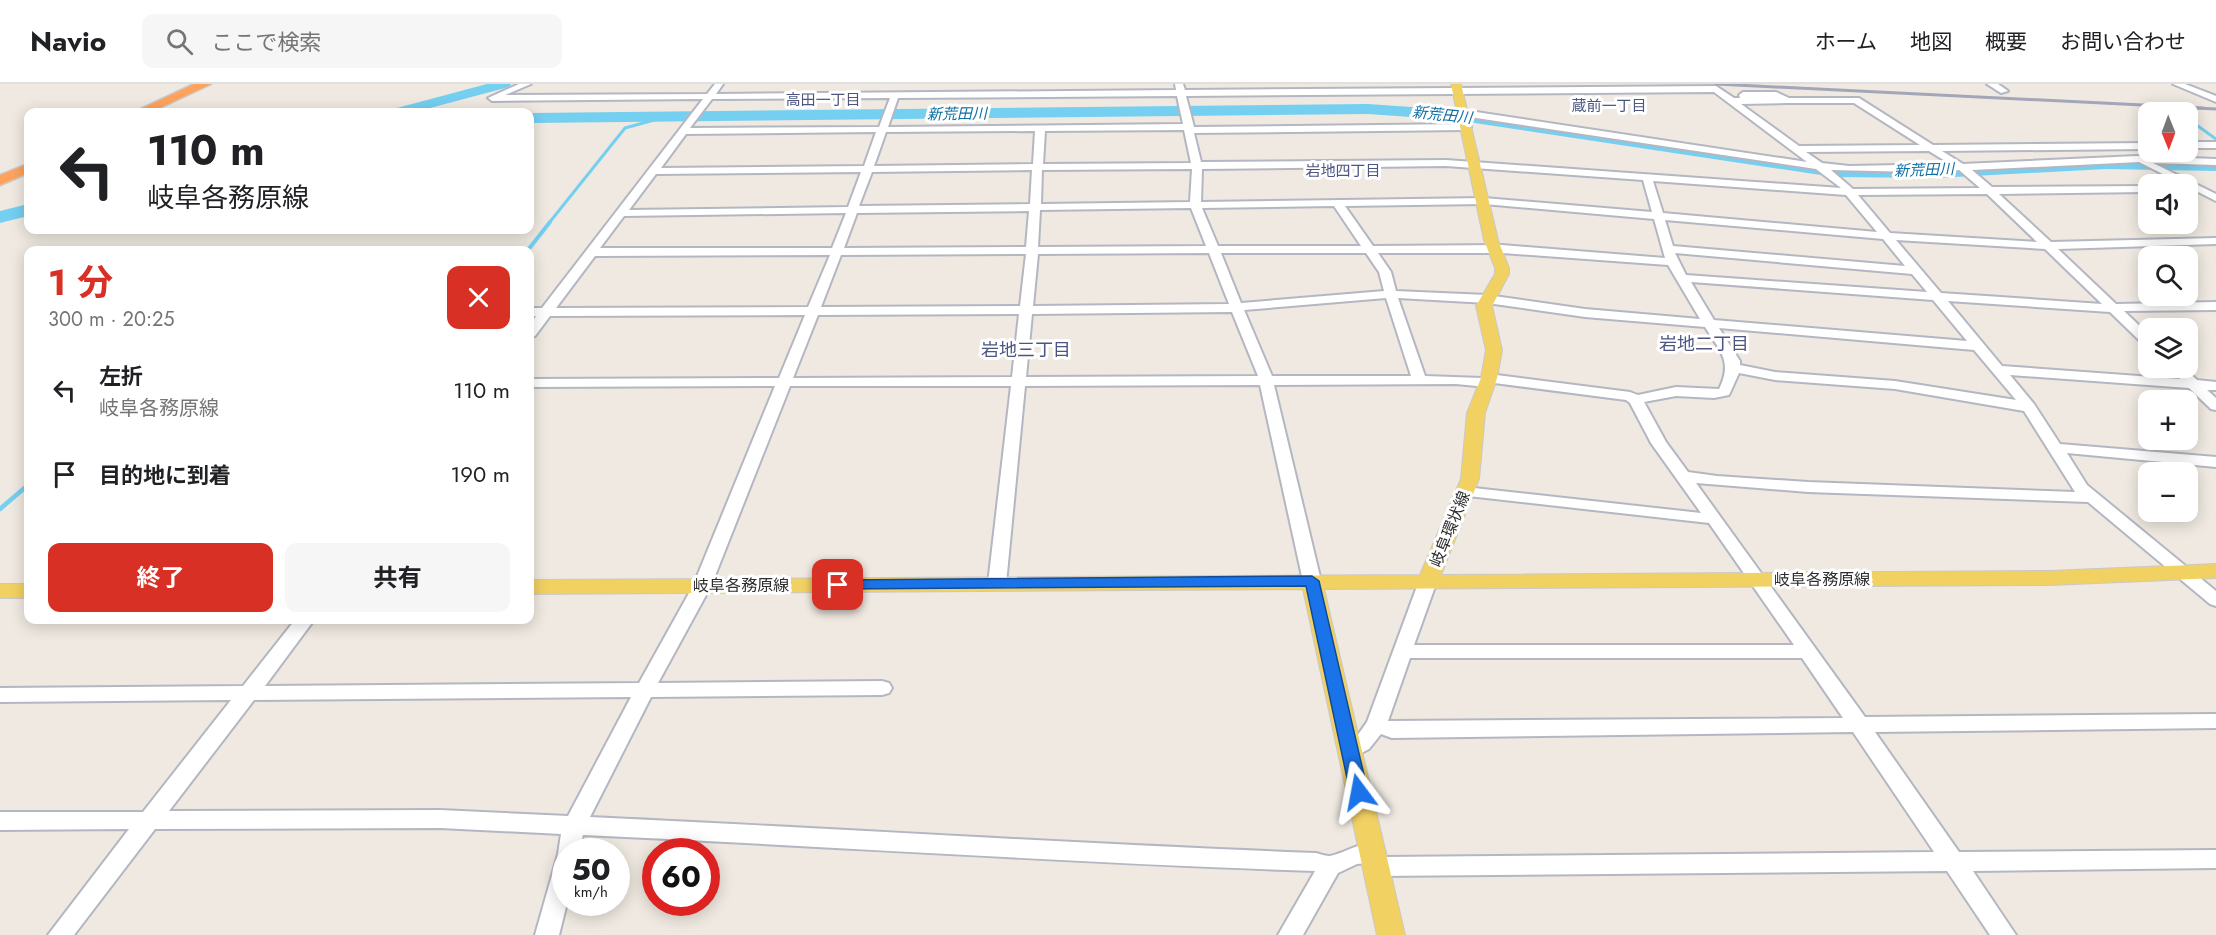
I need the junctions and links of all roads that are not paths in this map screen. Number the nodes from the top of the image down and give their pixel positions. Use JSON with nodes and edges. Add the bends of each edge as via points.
{"nodes":[{"id":1,"x":205,"y":84,"type":"edge"},
{"id":2,"x":219,"y":84,"type":"edge"},
{"id":3,"x":527,"y":84,"type":"edge"},
{"id":4,"x":719,"y":84,"type":"edge"},
{"id":5,"x":948,"y":84,"type":"edge"},
{"id":6,"x":1991,"y":84,"type":"edge"},
{"id":7,"x":2176,"y":84,"type":"edge"},
{"id":8,"x":1457,"y":87,"type":"edge"},
{"id":9,"x":2216,"y":87,"type":"edge"},
{"id":10,"x":2188,"y":88,"type":"junction"},
{"id":11,"x":1180,"y":89,"type":"edge"},
{"id":12,"x":2004,"y":91,"type":"dead end"},
{"id":13,"x":895,"y":95,"type":"junction"},
{"id":14,"x":945,"y":95,"type":"junction"},
{"id":15,"x":710,"y":97,"type":"junction"},
{"id":16,"x":2216,"y":99,"type":"edge"},
{"id":17,"x":1733,"y":101,"type":"junction"},
{"id":18,"x":150,"y":108,"type":"edge"},
{"id":19,"x":164,"y":108,"type":"edge"},
{"id":20,"x":1465,"y":120,"type":"junction"},
{"id":21,"x":1189,"y":128,"type":"junction"},
{"id":22,"x":1040,"y":129,"type":"junction"},
{"id":23,"x":882,"y":130,"type":"junction"},
{"id":24,"x":685,"y":131,"type":"junction"},
{"id":25,"x":2216,"y":145,"type":"edge"},
{"id":26,"x":2114,"y":146,"type":"junction"},
{"id":27,"x":2138,"y":146,"type":"edge"},
{"id":28,"x":2198,"y":146,"type":"edge"},
{"id":29,"x":1931,"y":147,"type":"junction"},
{"id":30,"x":1798,"y":148,"type":"junction"},
{"id":31,"x":2138,"y":159,"type":"edge"},
{"id":32,"x":2138,"y":160,"type":"edge"},
{"id":33,"x":2143,"y":162,"type":"edge"},
{"id":34,"x":2198,"y":162,"type":"edge"},
{"id":35,"x":2216,"y":162,"type":"edge"},
{"id":36,"x":24,"y":163,"type":"edge"},
{"id":37,"x":1474,"y":164,"type":"junction"},
{"id":38,"x":1197,"y":166,"type":"junction"},
{"id":39,"x":1961,"y":166,"type":"junction"},
{"id":40,"x":1039,"y":167,"type":"junction"},
{"id":41,"x":868,"y":169,"type":"junction"},
{"id":42,"x":24,"y":170,"type":"edge"},
{"id":43,"x":655,"y":171,"type":"junction"},
{"id":44,"x":1828,"y":171,"type":"junction"},
{"id":45,"x":0,"y":173,"type":"edge"},
{"id":46,"x":2166,"y":174,"type":"edge"},
{"id":47,"x":1647,"y":177,"type":"junction"},
{"id":48,"x":0,"y":180,"type":"edge"},
{"id":49,"x":2216,"y":188,"type":"edge"},
{"id":50,"x":2138,"y":189,"type":"edge"},
{"id":51,"x":2198,"y":189,"type":"edge"},
{"id":52,"x":1989,"y":191,"type":"junction"},
{"id":53,"x":2198,"y":191,"type":"edge"},
{"id":54,"x":1852,"y":192,"type":"junction"},
{"id":55,"x":2216,"y":198,"type":"edge"},
{"id":56,"x":1484,"y":201,"type":"junction"},
{"id":57,"x":1337,"y":203,"type":"junction"},
{"id":58,"x":1195,"y":205,"type":"junction"},
{"id":59,"x":1036,"y":207,"type":"junction"},
{"id":60,"x":853,"y":210,"type":"junction"},
{"id":61,"x":623,"y":213,"type":"junction"},
{"id":62,"x":1658,"y":216,"type":"junction"},
{"id":63,"x":1888,"y":236,"type":"junction"},
{"id":64,"x":2216,"y":242,"type":"edge"},
{"id":65,"x":2048,"y":246,"type":"junction"},
{"id":66,"x":1369,"y":249,"type":"junction"},
{"id":67,"x":1494,"y":249,"type":"junction"},
{"id":68,"x":1668,"y":249,"type":"junction"},
{"id":69,"x":1212,"y":250,"type":"junction"},
{"id":70,"x":837,"y":251,"type":"junction"},
{"id":71,"x":1032,"y":251,"type":"junction"},
{"id":72,"x":592,"y":252,"type":"junction"},
{"id":73,"x":1672,"y":262,"type":"junction"},
{"id":74,"x":1917,"y":271,"type":"junction"},
{"id":75,"x":1682,"y":278,"type":"junction"},
{"id":76,"x":1389,"y":294,"type":"junction"},
{"id":77,"x":1938,"y":297,"type":"junction"},
{"id":78,"x":1487,"y":299,"type":"junction"},
{"id":79,"x":2216,"y":306,"type":"edge"},
{"id":80,"x":1237,"y":308,"type":"junction"},
{"id":81,"x":2115,"y":309,"type":"junction"},
{"id":82,"x":1026,"y":310,"type":"junction"},
{"id":83,"x":813,"y":311,"type":"junction"},
{"id":84,"x":534,"y":312,"type":"edge"},
{"id":85,"x":546,"y":312,"type":"junction"},
{"id":86,"x":1711,"y":324,"type":"junction"},
{"id":87,"x":534,"y":328,"type":"edge"},
{"id":88,"x":2138,"y":331,"type":"edge"},
{"id":89,"x":1979,"y":346,"type":"junction"},
{"id":90,"x":1734,"y":368,"type":"junction"},
{"id":91,"x":1998,"y":370,"type":"junction"},
{"id":92,"x":2187,"y":378,"type":"edge"},
{"id":93,"x":1266,"y":380,"type":"junction"},
{"id":94,"x":1420,"y":380,"type":"junction"},
{"id":95,"x":1488,"y":380,"type":"junction"},
{"id":96,"x":1019,"y":381,"type":"junction"},
{"id":97,"x":785,"y":382,"type":"junction"},
{"id":98,"x":534,"y":383,"type":"edge"},
{"id":99,"x":2194,"y":385,"type":"junction"},
{"id":100,"x":2216,"y":386,"type":"edge"},
{"id":101,"x":1636,"y":400,"type":"junction"},
{"id":102,"x":2216,"y":406,"type":"edge"},
{"id":103,"x":2029,"y":407,"type":"junction"},
{"id":104,"x":2057,"y":448,"type":"junction"},
{"id":105,"x":2216,"y":462,"type":"edge"},
{"id":106,"x":1684,"y":476,"type":"junction"},
{"id":107,"x":1465,"y":492,"type":"junction"},
{"id":108,"x":2093,"y":497,"type":"junction"},
{"id":109,"x":1715,"y":519,"type":"junction"},
{"id":110,"x":2216,"y":571,"type":"edge"},
{"id":111,"x":2186,"y":573,"type":"junction"},
{"id":112,"x":1759,"y":580,"type":"junction"},
{"id":113,"x":1312,"y":581,"type":"junction"},
{"id":114,"x":1428,"y":581,"type":"junction"},
{"id":115,"x":998,"y":584,"type":"junction"},
{"id":116,"x":702,"y":586,"type":"junction"},
{"id":117,"x":534,"y":587,"type":"edge"},
{"id":118,"x":0,"y":591,"type":"edge"},
{"id":119,"x":24,"y":591,"type":"edge"},
{"id":120,"x":2216,"y":600,"type":"edge"},
{"id":121,"x":302,"y":624,"type":"edge"},
{"id":122,"x":1808,"y":651,"type":"junction"},
{"id":123,"x":1403,"y":652,"type":"junction"},
{"id":124,"x":882,"y":688,"type":"dead end"},
{"id":125,"x":644,"y":691,"type":"junction"},
{"id":126,"x":249,"y":692,"type":"junction"},
{"id":127,"x":0,"y":694,"type":"edge"},
{"id":128,"x":2216,"y":721,"type":"edge"},
{"id":129,"x":1376,"y":725,"type":"junction"},
{"id":130,"x":1858,"y":725,"type":"junction"},
{"id":131,"x":1350,"y":751,"type":"junction"},
{"id":132,"x":149,"y":820,"type":"junction"},
{"id":133,"x":0,"y":821,"type":"edge"},
{"id":134,"x":574,"y":826,"type":"junction"},
{"id":135,"x":571,"y":838,"type":"edge"},
{"id":136,"x":2216,"y":859,"type":"edge"},
{"id":137,"x":1375,"y":860,"type":"junction"},
{"id":138,"x":1953,"y":862,"type":"junction"},
{"id":139,"x":1329,"y":866,"type":"junction"},
{"id":140,"x":552,"y":916,"type":"edge"},
{"id":141,"x":60,"y":935,"type":"edge"},
{"id":142,"x":547,"y":935,"type":"edge"},
{"id":143,"x":1290,"y":935,"type":"edge"},
{"id":144,"x":1391,"y":935,"type":"edge"},
{"id":145,"x":2004,"y":935,"type":"edge"}],
"edges":[{"from":1,"to":18,"type":"highway"},
{"from":2,"to":19,"type":"highway"},
{"from":3,"to":15,"type":"street","via":[[492,98]]},
{"from":4,"to":15,"type":"street"},
{"from":5,"to":14,"type":"street"},
{"from":6,"to":12,"type":"street"},
{"from":7,"to":10,"type":"street"},
{"from":8,"to":11,"type":"street"},
{"from":8,"to":17,"type":"street","via":[[1716,89]]},
{"from":8,"to":20,"type":"main road"},
{"from":9,"to":10,"type":"street"},
{"from":10,"to":16,"type":"street"},
{"from":11,"to":14,"type":"street"},
{"from":11,"to":21,"type":"street"},
{"from":13,"to":14,"type":"street"},
{"from":13,"to":15,"type":"street"},
{"from":13,"to":23,"type":"street"},
{"from":15,"to":24,"type":"street"},
{"from":17,"to":29,"type":"street","via":[[1856,100]]},
{"from":17,"to":30,"type":"street"},
{"from":20,"to":21,"type":"street"},
{"from":20,"to":37,"type":"main road"},
{"from":20,"to":44,"type":"street"},
{"from":20,"to":44,"type":"street"},
{"from":21,"to":22,"type":"street"},
{"from":21,"to":38,"type":"street"},
{"from":22,"to":23,"type":"street"},
{"from":22,"to":40,"type":"street"},
{"from":23,"to":24,"type":"street"},
{"from":23,"to":41,"type":"street"},
{"from":24,"to":43,"type":"street"},
{"from":25,"to":28,"type":"street"},
{"from":26,"to":27,"type":"street"},
{"from":26,"to":29,"type":"street"},
{"from":26,"to":31,"type":"street"},
{"from":29,"to":30,"type":"street"},
{"from":29,"to":39,"type":"street"},
{"from":30,"to":44,"type":"street"},
{"from":32,"to":39,"type":"street"},
{"from":33,"to":46,"type":"street"},
{"from":34,"to":35,"type":"street"},
{"from":36,"to":45,"type":"highway"},
{"from":37,"to":38,"type":"street"},
{"from":37,"to":47,"type":"street"},
{"from":37,"to":56,"type":"main road"},
{"from":38,"to":40,"type":"street"},
{"from":38,"to":58,"type":"street"},
{"from":39,"to":44,"type":"street"},
{"from":39,"to":52,"type":"street"},
{"from":40,"to":41,"type":"street"},
{"from":40,"to":59,"type":"street"},
{"from":41,"to":43,"type":"street"},
{"from":41,"to":60,"type":"street"},
{"from":42,"to":48,"type":"highway"},
{"from":43,"to":61,"type":"street"},
{"from":44,"to":54,"type":"street"},
{"from":47,"to":54,"type":"street"},
{"from":47,"to":62,"type":"street"},
{"from":49,"to":51,"type":"street"},
{"from":50,"to":52,"type":"street"},
{"from":52,"to":54,"type":"street"},
{"from":52,"to":65,"type":"street"},
{"from":53,"to":55,"type":"street"},
{"from":54,"to":63,"type":"street"},
{"from":56,"to":57,"type":"street"},
{"from":56,"to":62,"type":"street"},
{"from":56,"to":67,"type":"main road"},
{"from":57,"to":58,"type":"street"},
{"from":57,"to":66,"type":"street"},
{"from":58,"to":59,"type":"street"},
{"from":58,"to":69,"type":"street"},
{"from":59,"to":60,"type":"street"},
{"from":59,"to":71,"type":"street"},
{"from":60,"to":61,"type":"street"},
{"from":60,"to":70,"type":"street"},
{"from":61,"to":72,"type":"street"},
{"from":62,"to":63,"type":"street"},
{"from":62,"to":68,"type":"street"},
{"from":63,"to":65,"type":"street"},
{"from":63,"to":74,"type":"street"},
{"from":64,"to":65,"type":"street"},
{"from":65,"to":81,"type":"street"},
{"from":66,"to":67,"type":"street"},
{"from":66,"to":69,"type":"street"},
{"from":66,"to":76,"type":"street","via":[[1388,277]]},
{"from":67,"to":73,"type":"street"},
{"from":67,"to":78,"type":"main road","via":[[1502,274]]},
{"from":68,"to":73,"type":"street"},
{"from":68,"to":74,"type":"street"},
{"from":69,"to":71,"type":"street"},
{"from":69,"to":80,"type":"street"},
{"from":70,"to":71,"type":"street"},
{"from":70,"to":72,"type":"street"},
{"from":70,"to":83,"type":"street"},
{"from":71,"to":82,"type":"street"},
{"from":72,"to":85,"type":"street"},
{"from":73,"to":75,"type":"street"},
{"from":74,"to":77,"type":"street"},
{"from":75,"to":77,"type":"street"},
{"from":75,"to":86,"type":"street"},
{"from":76,"to":78,"type":"street"},
{"from":76,"to":80,"type":"street"},
{"from":76,"to":94,"type":"street"},
{"from":77,"to":81,"type":"street"},
{"from":77,"to":89,"type":"street"},
{"from":78,"to":86,"type":"street","via":[[1585,314]]},
{"from":78,"to":95,"type":"main road","name":"岐阜環状線","via":[[1484,306],[1494,350]]},
{"from":79,"to":81,"type":"street"},
{"from":80,"to":82,"type":"street"},
{"from":80,"to":93,"type":"street"},
{"from":81,"to":88,"type":"street"},
{"from":82,"to":83,"type":"street"},
{"from":82,"to":96,"type":"street"},
{"from":83,"to":85,"type":"street"},
{"from":83,"to":97,"type":"street"},
{"from":84,"to":85,"type":"street"},
{"from":85,"to":87,"type":"street"},
{"from":86,"to":89,"type":"street"},
{"from":86,"to":90,"type":"street"},
{"from":89,"to":91,"type":"street"},
{"from":90,"to":101,"type":"street","via":[[1724,392],[1715,395],[1681,391]]},
{"from":90,"to":103,"type":"street","via":[[1775,376],[1894,386]]},
{"from":91,"to":99,"type":"street"},
{"from":91,"to":103,"type":"street"},
{"from":92,"to":99,"type":"street"},
{"from":93,"to":94,"type":"street"},
{"from":93,"to":96,"type":"street"},
{"from":93,"to":113,"type":"street"},
{"from":94,"to":95,"type":"street"},
{"from":95,"to":101,"type":"street","via":[[1630,396]]},
{"from":95,"to":107,"type":"main road","name":"岐阜環状線","via":[[1476,413],[1470,479]]},
{"from":96,"to":97,"type":"street"},
{"from":96,"to":115,"type":"street"},
{"from":97,"to":98,"type":"street"},
{"from":97,"to":116,"type":"street"},
{"from":99,"to":100,"type":"street"},
{"from":99,"to":102,"type":"street"},
{"from":101,"to":106,"type":"street","via":[[1659,443]]},
{"from":103,"to":104,"type":"street"},
{"from":104,"to":105,"type":"street"},
{"from":104,"to":108,"type":"street","via":[[2081,488]]},
{"from":106,"to":108,"type":"street","via":[[1808,487]]},
{"from":106,"to":109,"type":"street"},
{"from":107,"to":109,"type":"street"},
{"from":107,"to":114,"type":"main road","name":"岐阜環状線"},
{"from":108,"to":111,"type":"street"},
{"from":109,"to":112,"type":"street"},
{"from":110,"to":111,"type":"main road","name":"岐阜各務原線"},
{"from":111,"to":112,"type":"main road","name":"岐阜各務原線"},
{"from":111,"to":120,"type":"street"},
{"from":112,"to":114,"type":"main road","name":"岐阜各務原線"},
{"from":112,"to":122,"type":"street"},
{"from":113,"to":114,"type":"main road","name":"岐阜環状線"},
{"from":113,"to":115,"type":"main road","name":"岐阜各務原線"},
{"from":113,"to":131,"type":"main road"},
{"from":114,"to":123,"type":"street"},
{"from":115,"to":116,"type":"main road","name":"岐阜各務原線"},
{"from":116,"to":117,"type":"main road","name":"岐阜各務原線"},
{"from":116,"to":125,"type":"street"},
{"from":118,"to":119,"type":"main road"},
{"from":121,"to":126,"type":"street"},
{"from":122,"to":123,"type":"street"},
{"from":122,"to":130,"type":"street"},
{"from":123,"to":129,"type":"street"},
{"from":124,"to":125,"type":"street"},
{"from":125,"to":126,"type":"street"},
{"from":125,"to":134,"type":"street"},
{"from":126,"to":127,"type":"street"},
{"from":126,"to":132,"type":"street"},
{"from":128,"to":130,"type":"street"},
{"from":129,"to":130,"type":"street","via":[[1392,730]]},
{"from":129,"to":131,"type":"street","via":[[1362,744]]},
{"from":130,"to":138,"type":"street"},
{"from":131,"to":137,"type":"main road"},
{"from":132,"to":133,"type":"street"},
{"from":132,"to":134,"type":"street","via":[[440,819]]},
{"from":132,"to":141,"type":"street"},
{"from":134,"to":135,"type":"street"},
{"from":134,"to":139,"type":"street","via":[[1119,855],[1316,861]]},
{"from":136,"to":138,"type":"street"},
{"from":137,"to":138,"type":"street"},
{"from":137,"to":139,"type":"street","via":[[1354,855]]},
{"from":137,"to":144,"type":"main road"},
{"from":138,"to":145,"type":"street"},
{"from":139,"to":143,"type":"street"},
{"from":140,"to":142,"type":"street"}]}
